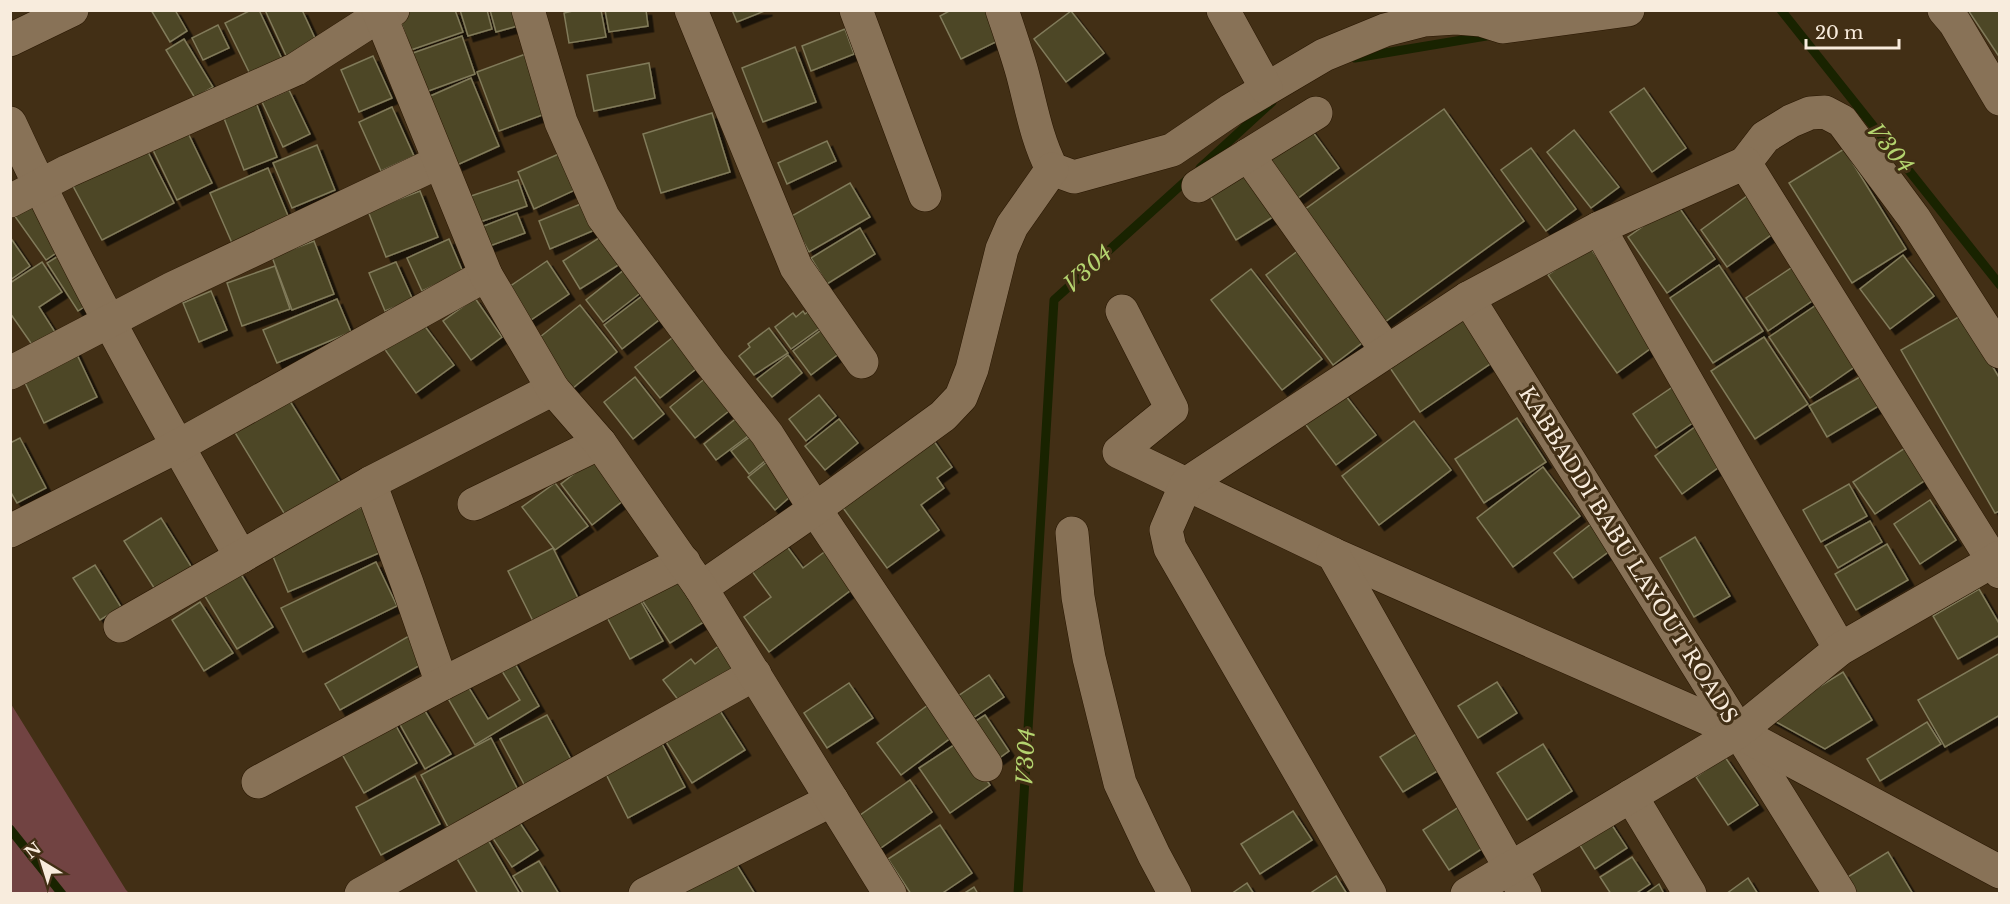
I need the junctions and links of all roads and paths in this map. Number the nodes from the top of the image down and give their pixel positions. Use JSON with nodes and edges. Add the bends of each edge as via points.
{"nodes":[{"id":1,"x":72,"y":10,"type":"edge"},
{"id":2,"x":528,"y":10,"type":"edge"},
{"id":3,"x":691,"y":10,"type":"edge"},
{"id":4,"x":856,"y":10,"type":"edge"},
{"id":5,"x":1223,"y":10,"type":"edge"},
{"id":6,"x":1628,"y":10,"type":"edge"},
{"id":7,"x":1944,"y":10,"type":"edge"},
{"id":8,"x":384,"y":12,"type":"edge"},
{"id":9,"x":1011,"y":14,"type":"edge"},
{"id":10,"x":1478,"y":15,"type":"edge"},
{"id":11,"x":10,"y":40,"type":"edge"},
{"id":12,"x":1266,"y":88,"type":"junction"},
{"id":13,"x":2000,"y":99,"type":"edge"},
{"id":14,"x":1316,"y":113,"type":"dead end"},
{"id":15,"x":10,"y":123,"type":"edge"},
{"id":16,"x":1248,"y":155,"type":"junction"},
{"id":17,"x":439,"y":162,"type":"junction"},
{"id":18,"x":1744,"y":163,"type":"junction"},
{"id":19,"x":1052,"y":169,"type":"junction"},
{"id":20,"x":39,"y":186,"type":"junction"},
{"id":21,"x":1198,"y":186,"type":"dead end"},
{"id":22,"x":925,"y":195,"type":"dead end"},
{"id":23,"x":10,"y":201,"type":"edge"},
{"id":24,"x":1599,"y":228,"type":"junction"},
{"id":25,"x":486,"y":275,"type":"junction"},
{"id":26,"x":1468,"y":298,"type":"junction"},
{"id":27,"x":1122,"y":311,"type":"dead end"},
{"id":28,"x":111,"y":321,"type":"junction"},
{"id":29,"x":1387,"y":351,"type":"junction"},
{"id":30,"x":2000,"y":352,"type":"edge"},
{"id":31,"x":862,"y":362,"type":"dead end"},
{"id":32,"x":10,"y":373,"type":"edge"},
{"id":33,"x":553,"y":389,"type":"junction"},
{"id":34,"x":600,"y":443,"type":"junction"},
{"id":35,"x":178,"y":446,"type":"junction"},
{"id":36,"x":370,"y":483,"type":"junction"},
{"id":37,"x":1186,"y":484,"type":"junction"},
{"id":38,"x":474,"y":504,"type":"dead end"},
{"id":39,"x":815,"y":509,"type":"junction"},
{"id":40,"x":10,"y":531,"type":"edge"},
{"id":41,"x":1072,"y":534,"type":"dead end"},
{"id":42,"x":1334,"y":555,"type":"junction"},
{"id":43,"x":241,"y":556,"type":"junction"},
{"id":44,"x":1997,"y":563,"type":"edge"},
{"id":45,"x":693,"y":575,"type":"junction"},
{"id":46,"x":120,"y":626,"type":"dead end"},
{"id":47,"x":1840,"y":649,"type":"junction"},
{"id":48,"x":755,"y":674,"type":"junction"},
{"id":49,"x":442,"y":684,"type":"junction"},
{"id":50,"x":1738,"y":732,"type":"junction"},
{"id":51,"x":986,"y":765,"type":"dead end"},
{"id":52,"x":258,"y":782,"type":"dead end"},
{"id":53,"x":1631,"y":796,"type":"junction"},
{"id":54,"x":832,"y":800,"type":"junction"},
{"id":55,"x":2000,"y":872,"type":"edge"},
{"id":56,"x":1518,"y":881,"type":"edge"},
{"id":57,"x":361,"y":894,"type":"edge"},
{"id":58,"x":645,"y":894,"type":"edge"},
{"id":59,"x":890,"y":894,"type":"edge"},
{"id":60,"x":1176,"y":894,"type":"edge"},
{"id":61,"x":1370,"y":894,"type":"edge"},
{"id":62,"x":1467,"y":894,"type":"edge"},
{"id":63,"x":1690,"y":894,"type":"edge"},
{"id":64,"x":1840,"y":894,"type":"edge"}],
"edges":[{"from":1,"to":11,"type":"street"},
{"from":2,"to":39,"type":"street","via":[[561,122],[603,217],[767,434]]},
{"from":3,"to":31,"type":"street","via":[[796,267]]},
{"from":4,"to":22,"type":"street"},
{"from":5,"to":12,"type":"street"},
{"from":6,"to":10,"type":"street","via":[[1503,27]]},
{"from":7,"to":13,"type":"street"},
{"from":8,"to":17,"type":"street"},
{"from":8,"to":20,"type":"street","via":[[296,69]]},
{"from":9,"to":19,"type":"street","via":[[1027,98]]},
{"from":10,"to":12,"type":"street","via":[[1424,20],[1385,30],[1324,55]]},
{"from":12,"to":19,"type":"street","via":[[1172,150],[1074,177]]},
{"from":14,"to":16,"type":"street"},
{"from":15,"to":20,"type":"street"},
{"from":16,"to":21,"type":"street"},
{"from":16,"to":29,"type":"street"},
{"from":17,"to":25,"type":"street"},
{"from":17,"to":28,"type":"street"},
{"from":18,"to":24,"type":"street"},
{"from":18,"to":30,"type":"street","via":[[1765,137],[1810,112],[1825,112],[1842,121],[1914,218]]},
{"from":18,"to":44,"type":"street","name":"KABBADDI BABU LAYOUT ROADS"},
{"from":19,"to":39,"type":"street","via":[[1012,226],[1002,249],[972,369],[961,397],[943,416]]},
{"from":20,"to":23,"type":"street"},
{"from":20,"to":28,"type":"street"},
{"from":24,"to":26,"type":"street"},
{"from":24,"to":47,"type":"street"},
{"from":25,"to":33,"type":"street"},
{"from":25,"to":35,"type":"street"},
{"from":26,"to":29,"type":"street"},
{"from":26,"to":50,"type":"street","name":"KABBADDI BABU LAYOUT ROADS"},
{"from":27,"to":37,"type":"street","via":[[1172,409],[1119,452]]},
{"from":28,"to":32,"type":"street"},
{"from":28,"to":35,"type":"street"},
{"from":29,"to":37,"type":"street"},
{"from":33,"to":34,"type":"street"},
{"from":33,"to":36,"type":"street"},
{"from":34,"to":38,"type":"street"},
{"from":34,"to":45,"type":"street"},
{"from":35,"to":40,"type":"street"},
{"from":35,"to":43,"type":"street"},
{"from":36,"to":43,"type":"street"},
{"from":36,"to":49,"type":"street"},
{"from":37,"to":42,"type":"street"},
{"from":37,"to":61,"type":"street","via":[[1166,530],[1170,548]]},
{"from":39,"to":45,"type":"street"},
{"from":39,"to":51,"type":"street"},
{"from":41,"to":60,"type":"street","via":[[1089,658],[1120,783]]},
{"from":42,"to":50,"type":"street"},
{"from":42,"to":56,"type":"street"},
{"from":43,"to":46,"type":"street"},
{"from":44,"to":47,"type":"street","name":"KABBADDI BABU LAYOUT ROADS"},
{"from":45,"to":48,"type":"street"},
{"from":45,"to":49,"type":"street"},
{"from":47,"to":50,"type":"street","name":"KABBADDI BABU LAYOUT ROADS"},
{"from":48,"to":54,"type":"street"},
{"from":48,"to":57,"type":"street"},
{"from":49,"to":52,"type":"street"},
{"from":50,"to":53,"type":"street"},
{"from":50,"to":55,"type":"street"},
{"from":50,"to":64,"type":"street"},
{"from":53,"to":56,"type":"street"},
{"from":53,"to":63,"type":"street"},
{"from":54,"to":58,"type":"street"},
{"from":54,"to":59,"type":"street"},
{"from":56,"to":62,"type":"street"}]}
